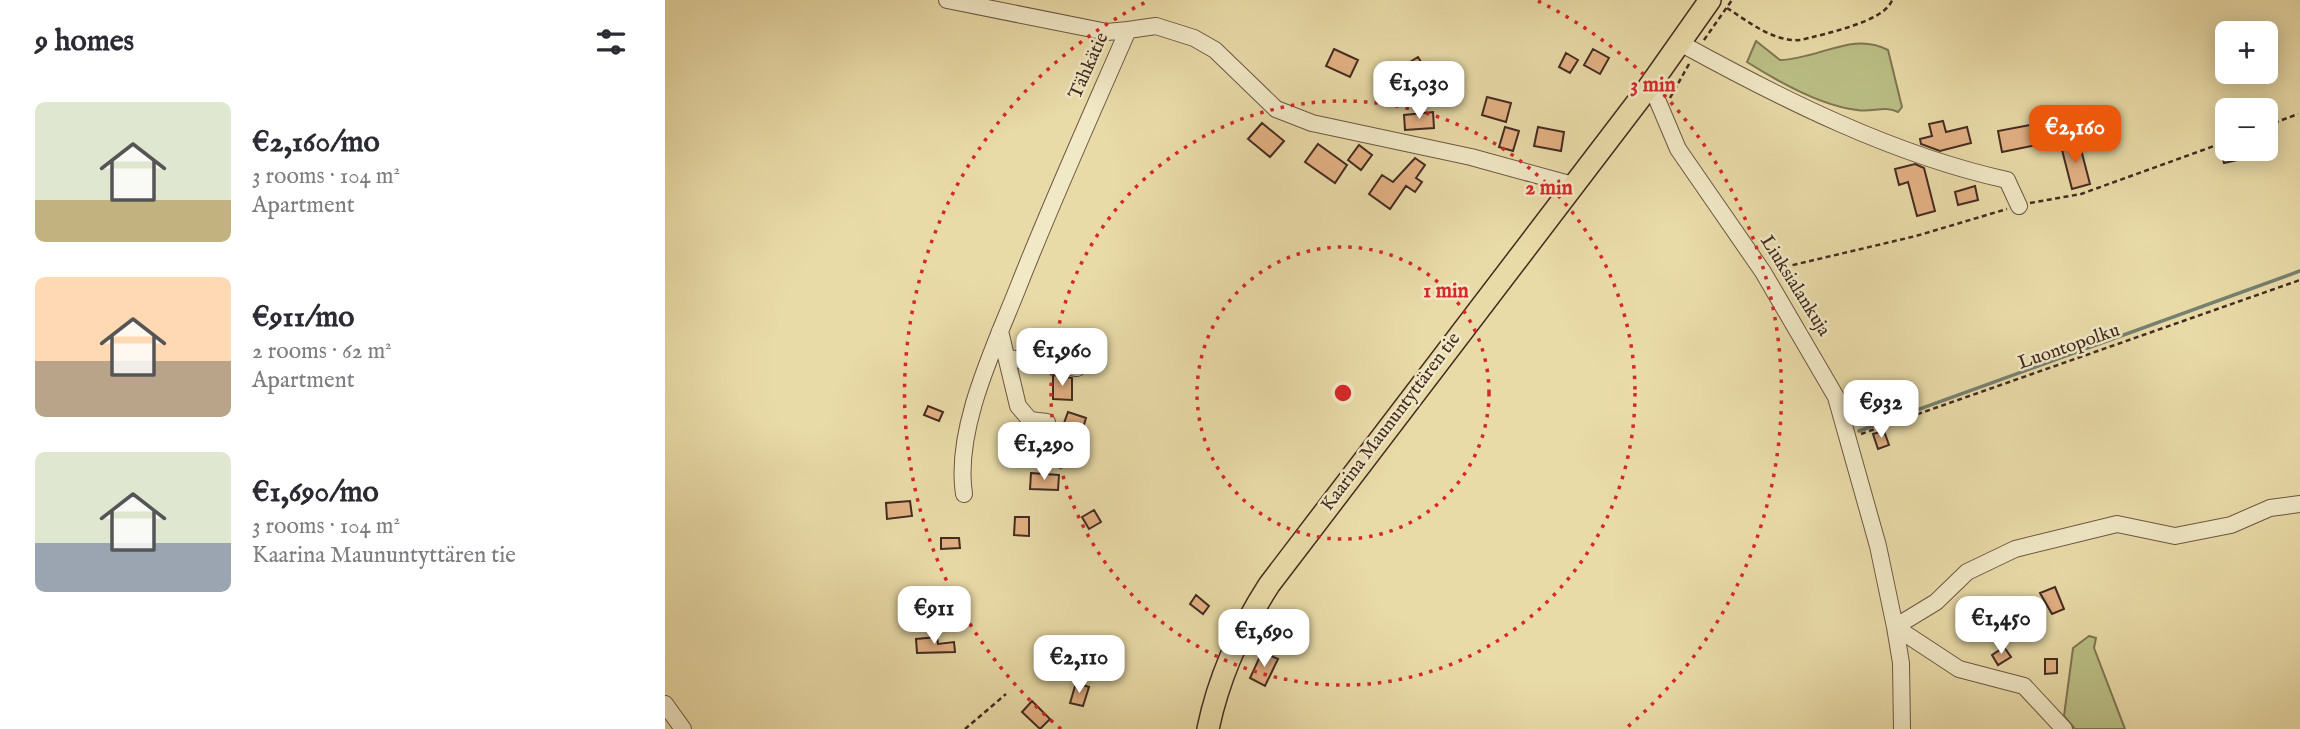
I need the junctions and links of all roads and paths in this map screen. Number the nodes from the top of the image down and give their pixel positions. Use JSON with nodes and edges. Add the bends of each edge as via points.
{"nodes":[{"id":1,"x":944,"y":0,"type":"edge"},
{"id":2,"x":1892,"y":0,"type":"edge"},
{"id":3,"x":1718,"y":4,"type":"edge"},
{"id":4,"x":1128,"y":30,"type":"junction"},
{"id":5,"x":1680,"y":43,"type":"junction"},
{"id":6,"x":1647,"y":88,"type":"junction"},
{"id":7,"x":2298,"y":114,"type":"edge"},
{"id":8,"x":2278,"y":122,"type":"edge"},
{"id":9,"x":2215,"y":146,"type":"edge"},
{"id":10,"x":1573,"y":185,"type":"junction"},
{"id":11,"x":2019,"y":206,"type":"junction"},
{"id":12,"x":1763,"y":272,"type":"junction"},
{"id":13,"x":2300,"y":280,"type":"edge"},
{"id":14,"x":1000,"y":331,"type":"junction"},
{"id":15,"x":1008,"y":358,"type":"junction"},
{"id":16,"x":1077,"y":369,"type":"dead end"},
{"id":17,"x":1047,"y":422,"type":"dead end"},
{"id":18,"x":1848,"y":439,"type":"junction"},
{"id":19,"x":964,"y":494,"type":"dead end"},
{"id":20,"x":2300,"y":504,"type":"edge"},
{"id":21,"x":1895,"y":627,"type":"junction"},
{"id":22,"x":1006,"y":694,"type":"dead end"},
{"id":23,"x":665,"y":704,"type":"edge"},
{"id":24,"x":683,"y":729,"type":"edge"},
{"id":25,"x":965,"y":729,"type":"edge"},
{"id":26,"x":1208,"y":729,"type":"edge"},
{"id":27,"x":1902,"y":729,"type":"edge"},
{"id":28,"x":2064,"y":729,"type":"edge"}],
"edges":[{"from":1,"to":4,"type":"street","via":[[1107,32]]},
{"from":2,"to":3,"type":"path","via":[[1878,16],[1788,41]]},
{"from":3,"to":5,"type":"main road","name":"Kaarina Maununtyttären tie"},
{"from":4,"to":10,"type":"street","name":"Tähkätie","via":[[1156,26],[1194,38],[1215,50],[1276,109],[1312,123],[1471,157]]},
{"from":4,"to":14,"type":"street","name":"Tähkätie"},
{"from":5,"to":6,"type":"main road","name":"Kaarina Maununtyttären tie"},
{"from":5,"to":11,"type":"street","via":[[1912,155],[2007,180]]},
{"from":6,"to":10,"type":"main road","name":"Kaarina Maununtyttären tie"},
{"from":6,"to":12,"type":"street","name":"Liuksialankuja","via":[[1656,97],[1678,149]]},
{"from":7,"to":8,"type":"path"},
{"from":9,"to":11,"type":"path","via":[[2081,194]]},
{"from":10,"to":26,"type":"main road","name":"Kaarina Maununtyttären tie","via":[[1269,585],[1226,665]]},
{"from":11,"to":12,"type":"path"},
{"from":12,"to":18,"type":"street","name":"Liuksialankuja","via":[[1836,397]]},
{"from":13,"to":18,"type":"path","name":"Luontopolku"},
{"from":14,"to":15,"type":"street"},
{"from":14,"to":19,"type":"street","name":"Tähkätie","via":[[969,426],[961,471]]},
{"from":15,"to":16,"type":"street"},
{"from":15,"to":17,"type":"street","via":[[1018,406],[1030,420]]},
{"from":18,"to":21,"type":"street","name":"Liuksialankuja"},
{"from":20,"to":21,"type":"street","via":[[2270,508],[2231,525],[2175,536],[2117,524],[2015,549],[1968,572],[1936,602]]},
{"from":21,"to":27,"type":"street","name":"Liuksialankuja","via":[[1901,663]]},
{"from":21,"to":28,"type":"street","via":[[1959,669],[2024,686]]},
{"from":22,"to":25,"type":"path"},
{"from":23,"to":24,"type":"street"}]}
